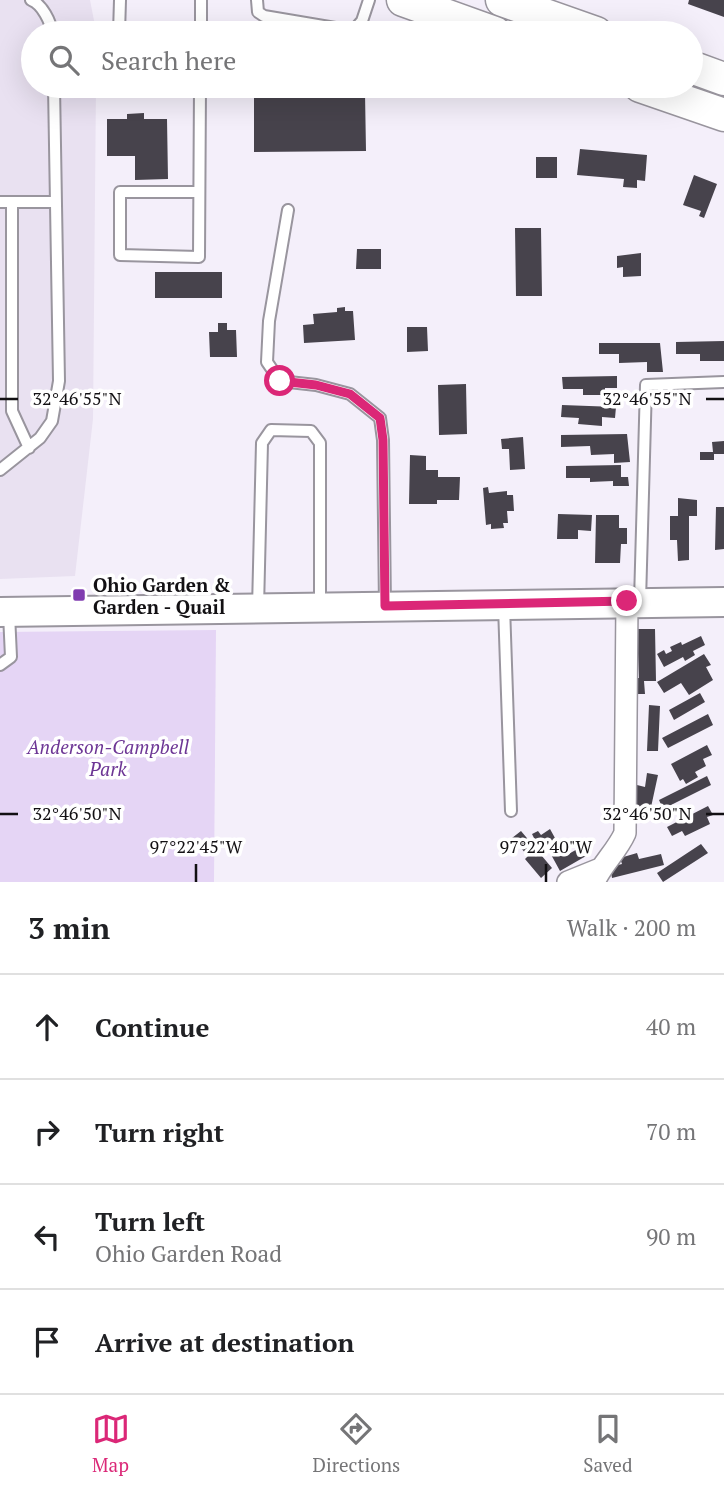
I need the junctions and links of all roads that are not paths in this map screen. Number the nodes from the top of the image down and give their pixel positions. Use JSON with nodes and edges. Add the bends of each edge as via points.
{"nodes":[{"id":1,"x":31,"y":0,"type":"edge"},
{"id":2,"x":120,"y":0,"type":"edge"},
{"id":3,"x":201,"y":0,"type":"edge"},
{"id":4,"x":257,"y":0,"type":"edge"},
{"id":5,"x":369,"y":0,"type":"edge"},
{"id":6,"x":402,"y":0,"type":"edge"},
{"id":7,"x":521,"y":3,"type":"edge"},
{"id":8,"x":48,"y":21,"type":"edge"},
{"id":9,"x":119,"y":21,"type":"edge"},
{"id":10,"x":201,"y":21,"type":"edge"},
{"id":11,"x":294,"y":21,"type":"edge"},
{"id":12,"x":362,"y":21,"type":"edge"},
{"id":13,"x":461,"y":21,"type":"edge"},
{"id":14,"x":566,"y":21,"type":"edge"},
{"id":15,"x":703,"y":71,"type":"edge"},
{"id":16,"x":724,"y":79,"type":"edge"},
{"id":17,"x":54,"y":98,"type":"edge"},
{"id":18,"x":200,"y":98,"type":"edge"},
{"id":19,"x":687,"y":98,"type":"edge"},
{"id":20,"x":724,"y":115,"type":"edge"},
{"id":21,"x":199,"y":192,"type":"junction"},
{"id":22,"x":6,"y":202,"type":"edge"},
{"id":23,"x":56,"y":202,"type":"junction"},
{"id":24,"x":288,"y":210,"type":"dead end"},
{"id":25,"x":724,"y":382,"type":"edge"},
{"id":26,"x":29,"y":448,"type":"junction"},
{"id":27,"x":0,"y":470,"type":"edge"},
{"id":28,"x":633,"y":601,"type":"junction"},
{"id":29,"x":724,"y":602,"type":"edge"},
{"id":30,"x":504,"y":603,"type":"junction"},
{"id":31,"x":385,"y":606,"type":"junction"},
{"id":32,"x":320,"y":607,"type":"junction"},
{"id":33,"x":258,"y":608,"type":"junction"},
{"id":34,"x":4,"y":612,"type":"edge"},
{"id":35,"x":0,"y":665,"type":"edge"},
{"id":36,"x":511,"y":811,"type":"dead end"},
{"id":37,"x":597,"y":876,"type":"edge"},
{"id":38,"x":568,"y":882,"type":"edge"}],
"edges":[{"from":1,"to":8,"type":"lane"},
{"from":2,"to":9,"type":"lane"},
{"from":3,"to":10,"type":"lane"},
{"from":4,"to":11,"type":"lane","via":[[258,12],[264,16]]},
{"from":5,"to":12,"type":"lane"},
{"from":6,"to":13,"type":"main road"},
{"from":7,"to":14,"type":"main road"},
{"from":15,"to":16,"type":"main road"},
{"from":17,"to":23,"type":"lane"},
{"from":18,"to":21,"type":"lane"},
{"from":19,"to":20,"type":"main road"},
{"from":21,"to":21,"type":"lane","via":[[199,257],[120,256],[120,192]]},
{"from":22,"to":23,"type":"lane"},
{"from":22,"to":26,"type":"lane","via":[[12,411]]},
{"from":23,"to":26,"type":"lane","via":[[59,381],[52,421]]},
{"from":24,"to":31,"type":"lane","via":[[269,321],[267,362],[280,381],[350,394],[380,418]]},
{"from":25,"to":28,"type":"lane","via":[[646,385]]},
{"from":26,"to":27,"type":"lane"},
{"from":28,"to":29,"type":"street"},
{"from":28,"to":30,"type":"street"},
{"from":28,"to":37,"type":"street","via":[[625,833]]},
{"from":30,"to":31,"type":"street"},
{"from":30,"to":36,"type":"lane"},
{"from":31,"to":32,"type":"street"},
{"from":32,"to":33,"type":"street"},
{"from":32,"to":33,"type":"lane","via":[[320,443],[311,431],[271,430],[262,443]]},
{"from":33,"to":34,"type":"street"},
{"from":34,"to":35,"type":"lane","via":[[11,657]]},
{"from":37,"to":38,"type":"street"}]}
